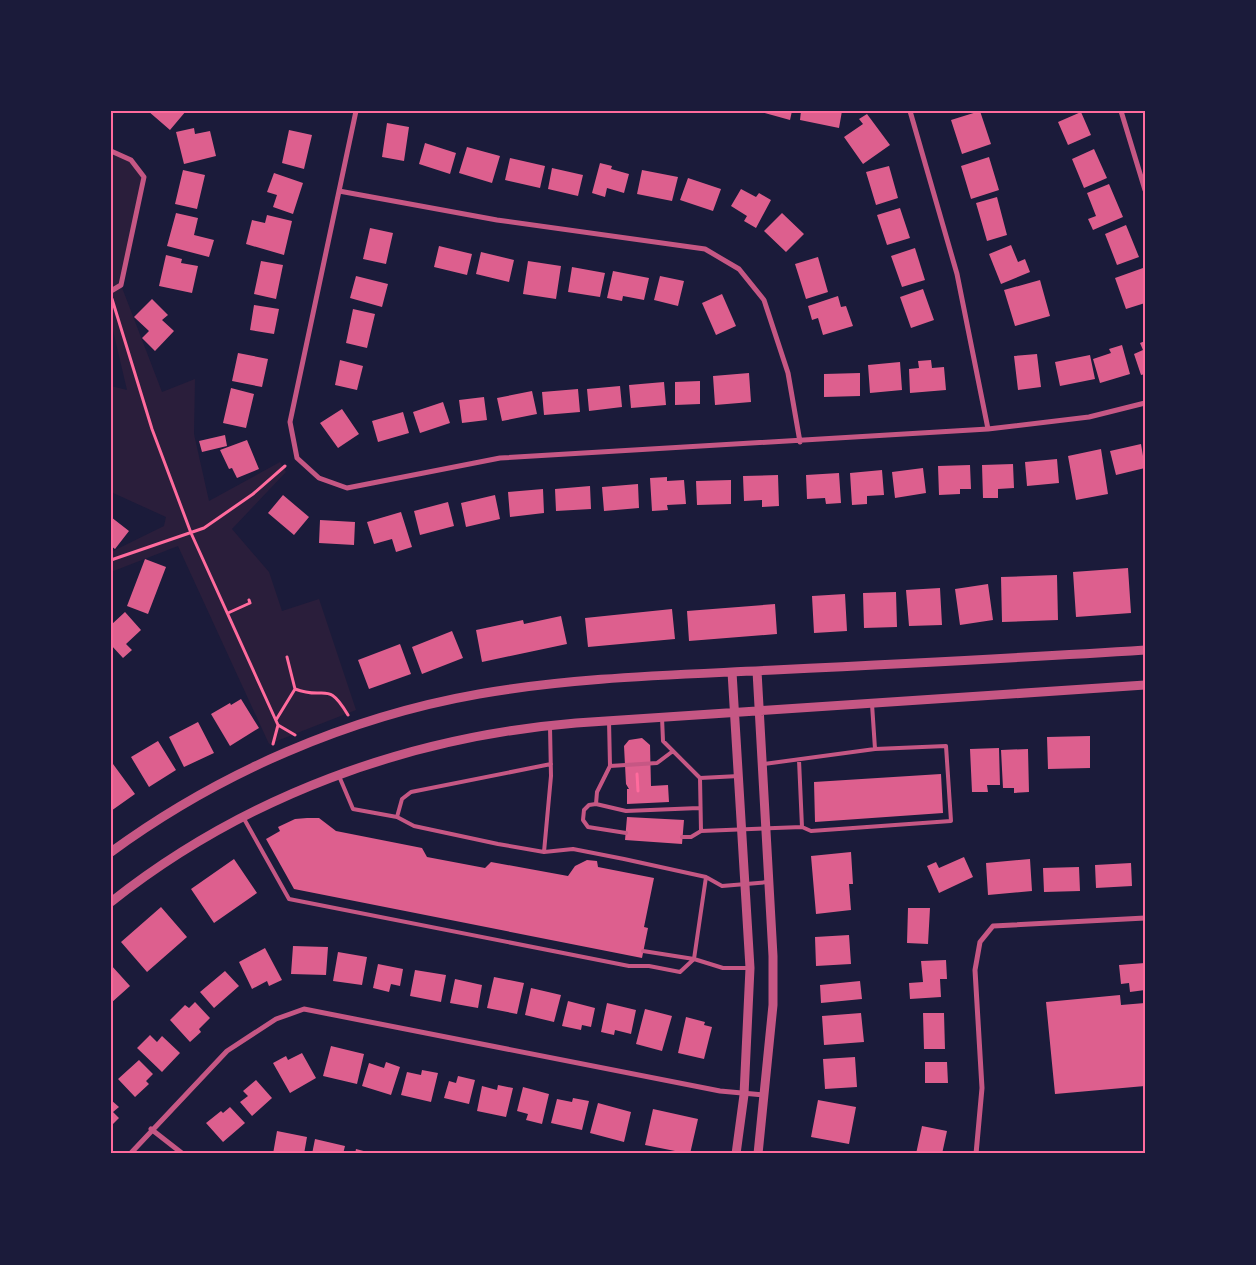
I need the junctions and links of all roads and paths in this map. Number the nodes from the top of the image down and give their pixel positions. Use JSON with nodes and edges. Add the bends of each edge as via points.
{"nodes":[{"id":1,"x":356,"y":111,"type":"edge"},
{"id":2,"x":910,"y":111,"type":"edge"},
{"id":3,"x":1121,"y":111,"type":"edge"},
{"id":4,"x":111,"y":151,"type":"edge"},
{"id":5,"x":1145,"y":190,"type":"edge"},
{"id":6,"x":339,"y":191,"type":"junction"},
{"id":7,"x":111,"y":291,"type":"edge"},
{"id":8,"x":112,"y":299,"type":"edge"},
{"id":9,"x":1145,"y":403,"type":"edge"},
{"id":10,"x":988,"y":429,"type":"junction"},
{"id":11,"x":800,"y":442,"type":"junction"},
{"id":12,"x":286,"y":466,"type":"dead end"},
{"id":13,"x":191,"y":532,"type":"junction"},
{"id":14,"x":111,"y":560,"type":"edge"},
{"id":15,"x":249,"y":600,"type":"dead end"},
{"id":16,"x":228,"y":613,"type":"junction"},
{"id":17,"x":1145,"y":650,"type":"edge"},
{"id":18,"x":287,"y":657,"type":"dead end"},
{"id":19,"x":757,"y":671,"type":"junction"},
{"id":20,"x":732,"y":672,"type":"junction"},
{"id":21,"x":1145,"y":685,"type":"edge"},
{"id":22,"x":295,"y":689,"type":"junction"},
{"id":23,"x":872,"y":703,"type":"junction"},
{"id":24,"x":758,"y":710,"type":"junction"},
{"id":25,"x":734,"y":712,"type":"junction"},
{"id":26,"x":348,"y":715,"type":"dead end"},
{"id":27,"x":662,"y":717,"type":"junction"},
{"id":28,"x":276,"y":720,"type":"junction"},
{"id":29,"x":609,"y":721,"type":"junction"},
{"id":30,"x":278,"y":724,"type":"junction"},
{"id":31,"x":550,"y":725,"type":"junction"},
{"id":32,"x":295,"y":735,"type":"dead end"},
{"id":33,"x":273,"y":744,"type":"dead end"},
{"id":34,"x":875,"y":749,"type":"junction"},
{"id":35,"x":674,"y":752,"type":"junction"},
{"id":36,"x":799,"y":760,"type":"junction"},
{"id":37,"x":551,"y":764,"type":"junction"},
{"id":38,"x":637,"y":764,"type":"junction"},
{"id":39,"x":762,"y":764,"type":"junction"},
{"id":40,"x":610,"y":766,"type":"junction"},
{"id":41,"x":338,"y":774,"type":"junction"},
{"id":42,"x":739,"y":776,"type":"junction"},
{"id":43,"x":700,"y":778,"type":"junction"},
{"id":44,"x":638,"y":790,"type":"dead end"},
{"id":45,"x":596,"y":804,"type":"junction"},
{"id":46,"x":700,"y":808,"type":"junction"},
{"id":47,"x":243,"y":817,"type":"junction"},
{"id":48,"x":397,"y":817,"type":"junction"},
{"id":49,"x":802,"y":827,"type":"junction"},
{"id":50,"x":766,"y":829,"type":"junction"},
{"id":51,"x":743,"y":830,"type":"junction"},
{"id":52,"x":700,"y":831,"type":"junction"},
{"id":53,"x":626,"y":833,"type":"dead end"},
{"id":54,"x":682,"y":837,"type":"dead end"},
{"id":55,"x":111,"y":852,"type":"edge"},
{"id":56,"x":544,"y":852,"type":"junction"},
{"id":57,"x":706,"y":877,"type":"junction"},
{"id":58,"x":769,"y":882,"type":"junction"},
{"id":59,"x":747,"y":884,"type":"junction"},
{"id":60,"x":111,"y":902,"type":"edge"},
{"id":61,"x":1145,"y":918,"type":"edge"},
{"id":62,"x":643,"y":951,"type":"dead end"},
{"id":63,"x":694,"y":959,"type":"junction"},
{"id":64,"x":750,"y":968,"type":"junction"},
{"id":65,"x":744,"y":1095,"type":"junction"},
{"id":66,"x":765,"y":1095,"type":"junction"},
{"id":67,"x":151,"y":1129,"type":"junction"},
{"id":68,"x":130,"y":1154,"type":"edge"},
{"id":69,"x":183,"y":1154,"type":"edge"},
{"id":70,"x":736,"y":1154,"type":"edge"},
{"id":71,"x":758,"y":1154,"type":"edge"},
{"id":72,"x":976,"y":1154,"type":"edge"}],
"edges":[{"from":1,"to":6,"type":"street"},
{"from":2,"to":10,"type":"street","via":[[957,274]]},
{"from":3,"to":5,"type":"street"},
{"from":4,"to":7,"type":"street","via":[[131,160],[144,177],[122,285]]},
{"from":6,"to":11,"type":"street","via":[[497,220],[705,249],[739,269],[764,300],[788,373]]},
{"from":6,"to":11,"type":"street","via":[[290,422],[297,458],[319,478],[347,488],[500,458]]},
{"from":8,"to":13,"type":"path","via":[[152,429]]},
{"from":9,"to":10,"type":"street","via":[[1089,417]]},
{"from":10,"to":11,"type":"street"},
{"from":12,"to":13,"type":"path","via":[[224,516]]},
{"from":13,"to":14,"type":"path"},
{"from":13,"to":16,"type":"path"},
{"from":15,"to":16,"type":"path","via":[[250,603]]},
{"from":16,"to":28,"type":"path"},
{"from":17,"to":19,"type":"street"},
{"from":18,"to":22,"type":"path"},
{"from":19,"to":20,"type":"street"},
{"from":19,"to":24,"type":"street"},
{"from":20,"to":25,"type":"street"},
{"from":20,"to":55,"type":"street","via":[[516,688],[461,697],[391,715],[342,730],[250,769],[171,812]]},
{"from":21,"to":23,"type":"street"},
{"from":22,"to":26,"type":"path","via":[[307,694],[325,692],[335,696]]},
{"from":22,"to":28,"type":"path"},
{"from":23,"to":24,"type":"street"},
{"from":23,"to":34,"type":"lane"},
{"from":24,"to":25,"type":"street"},
{"from":24,"to":39,"type":"street"},
{"from":25,"to":27,"type":"street"},
{"from":25,"to":42,"type":"street"},
{"from":27,"to":29,"type":"street"},
{"from":27,"to":35,"type":"lane","via":[[663,741]]},
{"from":28,"to":30,"type":"path"},
{"from":29,"to":31,"type":"street"},
{"from":29,"to":40,"type":"lane"},
{"from":30,"to":32,"type":"path"},
{"from":30,"to":33,"type":"path"},
{"from":31,"to":37,"type":"lane"},
{"from":31,"to":41,"type":"street","via":[[449,741]]},
{"from":34,"to":36,"type":"lane"},
{"from":34,"to":49,"type":"lane","via":[[946,746],[951,820],[811,831]]},
{"from":35,"to":38,"type":"lane","via":[[661,762]]},
{"from":35,"to":43,"type":"lane"},
{"from":36,"to":39,"type":"lane"},
{"from":36,"to":49,"type":"lane"},
{"from":37,"to":48,"type":"lane","via":[[411,792],[402,799]]},
{"from":37,"to":56,"type":"lane"},
{"from":38,"to":40,"type":"lane"},
{"from":38,"to":44,"type":"path"},
{"from":39,"to":50,"type":"street"},
{"from":40,"to":45,"type":"lane","via":[[597,792]]},
{"from":41,"to":47,"type":"street"},
{"from":41,"to":48,"type":"lane","via":[[353,809]]},
{"from":42,"to":43,"type":"lane"},
{"from":42,"to":51,"type":"street"},
{"from":43,"to":46,"type":"lane"},
{"from":45,"to":46,"type":"lane","via":[[626,810]]},
{"from":45,"to":53,"type":"lane","via":[[584,810],[583,820],[588,828]]},
{"from":46,"to":52,"type":"lane"},
{"from":47,"to":60,"type":"street","via":[[179,853]]},
{"from":47,"to":63,"type":"lane","via":[[289,899],[629,966],[680,972]]},
{"from":48,"to":56,"type":"lane","via":[[437,832]]},
{"from":49,"to":50,"type":"lane"},
{"from":50,"to":51,"type":"lane"},
{"from":50,"to":58,"type":"street"},
{"from":51,"to":52,"type":"lane"},
{"from":51,"to":59,"type":"street"},
{"from":52,"to":54,"type":"lane","via":[[691,837]]},
{"from":56,"to":57,"type":"lane","via":[[573,849]]},
{"from":57,"to":59,"type":"lane","via":[[722,886]]},
{"from":57,"to":63,"type":"lane"},
{"from":58,"to":59,"type":"lane"},
{"from":58,"to":66,"type":"street","via":[[773,1005]]},
{"from":59,"to":64,"type":"street"},
{"from":61,"to":72,"type":"street","via":[[992,926],[980,942],[975,970],[982,1088]]},
{"from":62,"to":63,"type":"lane"},
{"from":63,"to":64,"type":"lane","via":[[723,968]]},
{"from":64,"to":65,"type":"street"},
{"from":65,"to":66,"type":"street"},
{"from":65,"to":67,"type":"street","via":[[304,1009],[276,1019],[227,1051]]},
{"from":65,"to":70,"type":"street"},
{"from":66,"to":71,"type":"street"},
{"from":67,"to":68,"type":"street"},
{"from":67,"to":69,"type":"street"}]}
